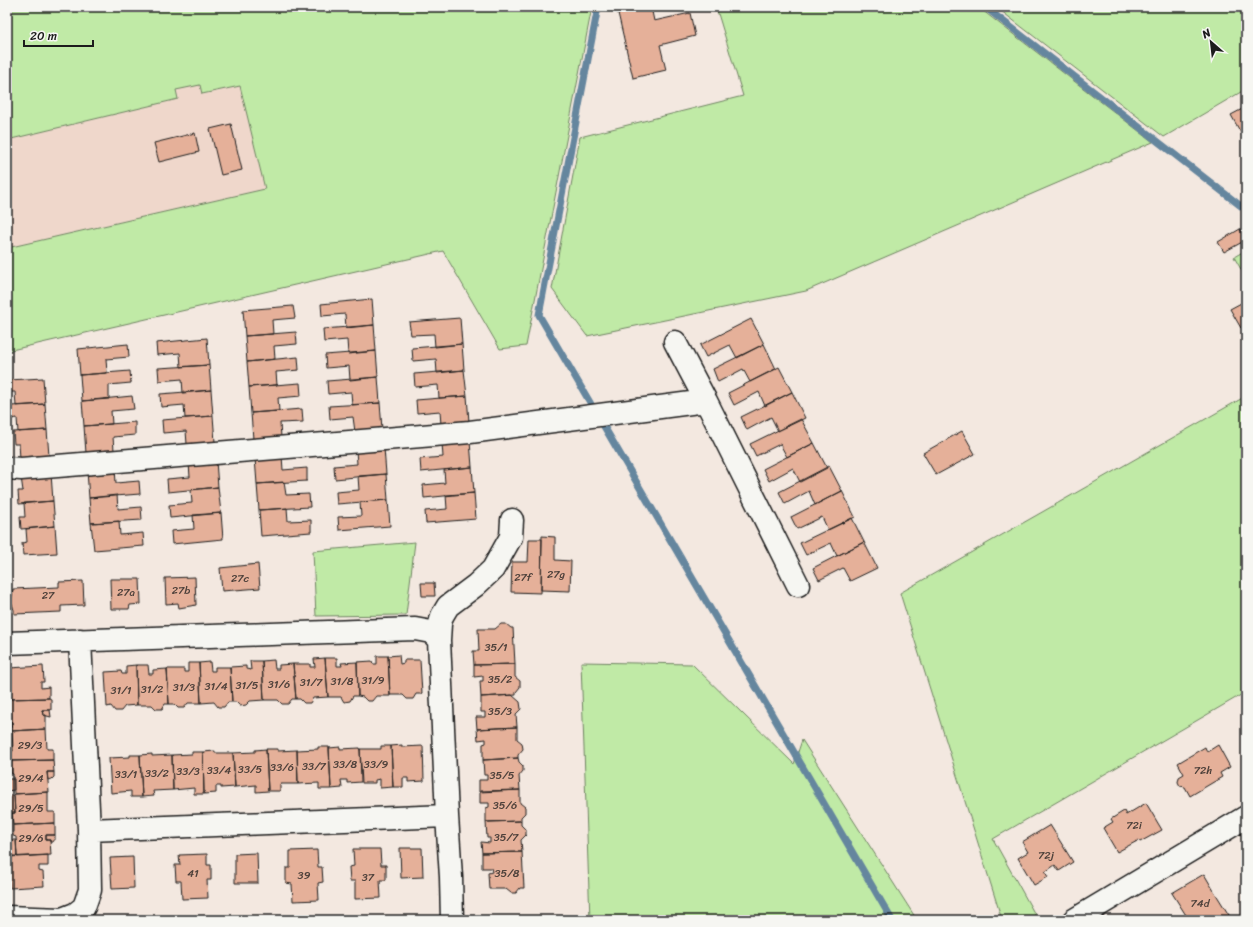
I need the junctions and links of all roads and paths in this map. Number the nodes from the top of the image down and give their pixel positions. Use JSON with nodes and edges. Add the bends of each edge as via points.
{"nodes":[{"id":1,"x":675,"y":342,"type":"dead end"},
{"id":2,"x":706,"y":401,"type":"junction"},
{"id":3,"x":7,"y":468,"type":"edge"},
{"id":4,"x":512,"y":520,"type":"dead end"},
{"id":5,"x":798,"y":585,"type":"dead end"},
{"id":6,"x":80,"y":640,"type":"junction"},
{"id":7,"x":440,"y":640,"type":"junction"},
{"id":8,"x":7,"y":643,"type":"edge"},
{"id":9,"x":447,"y":816,"type":"junction"},
{"id":10,"x":1246,"y":817,"type":"edge"},
{"id":11,"x":89,"y":830,"type":"junction"},
{"id":12,"x":7,"y":917,"type":"edge"},
{"id":13,"x":452,"y":920,"type":"edge"},
{"id":14,"x":1074,"y":920,"type":"edge"}],
"edges":[{"from":1,"to":2,"type":"lane"},
{"from":2,"to":3,"type":"lane","via":[[470,432]]},
{"from":2,"to":5,"type":"lane"},
{"from":4,"to":7,"type":"lane","via":[[511,537],[493,569],[448,606],[442,616]]},
{"from":6,"to":7,"type":"lane","via":[[415,629],[431,632]]},
{"from":6,"to":8,"type":"lane"},
{"from":6,"to":11,"type":"lane"},
{"from":7,"to":9,"type":"lane"},
{"from":9,"to":11,"type":"lane"},
{"from":9,"to":13,"type":"lane"},
{"from":10,"to":14,"type":"lane"},
{"from":11,"to":12,"type":"lane","via":[[90,890],[84,907],[62,919]]}]}
